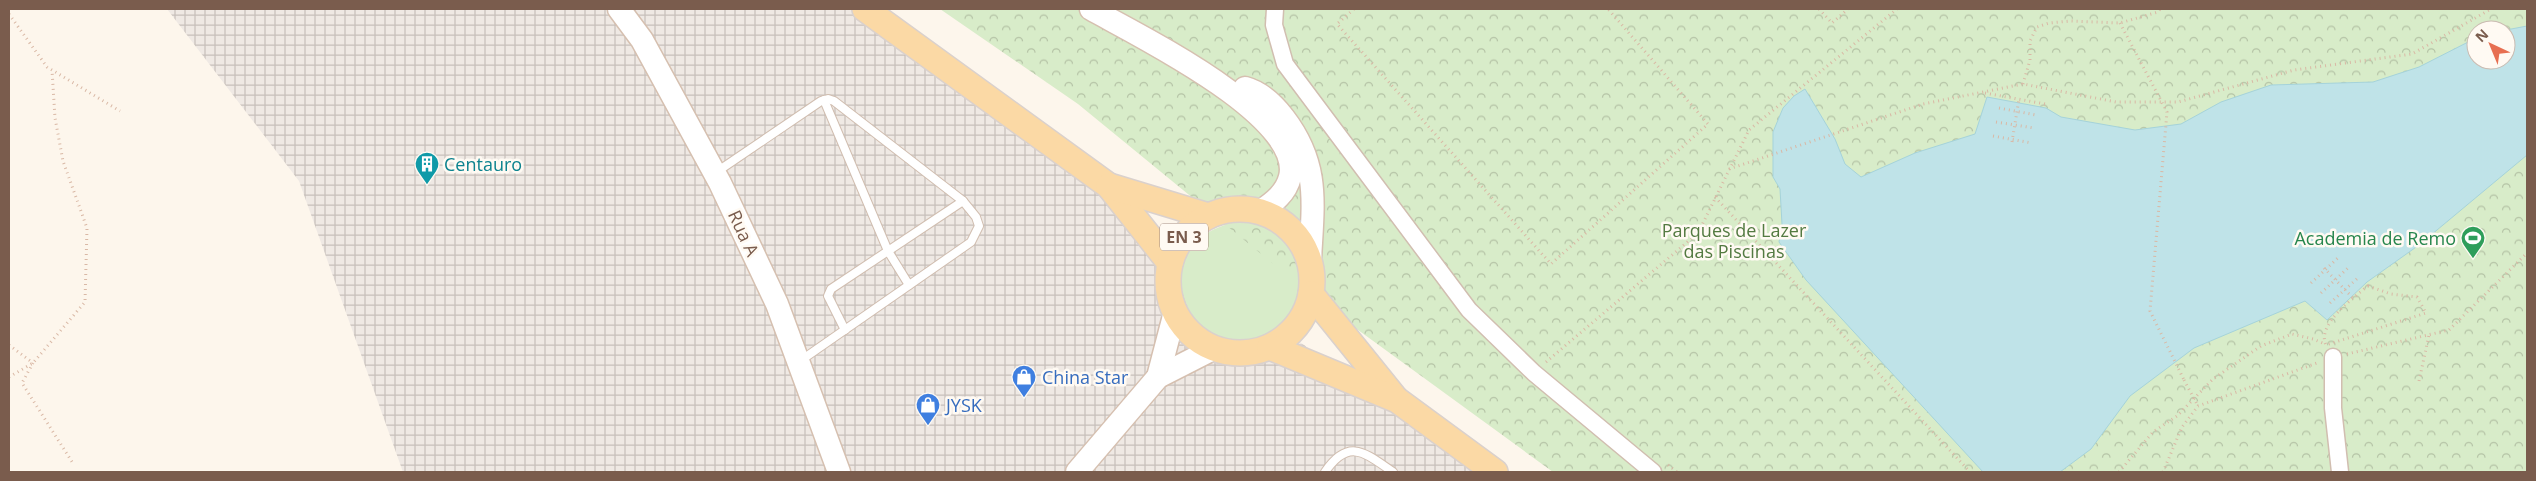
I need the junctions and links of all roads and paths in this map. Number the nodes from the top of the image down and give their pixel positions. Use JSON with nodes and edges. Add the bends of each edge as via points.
{"nodes":[{"id":1,"x":619,"y":9,"type":"edge"},
{"id":2,"x":865,"y":9,"type":"edge"},
{"id":3,"x":1091,"y":9,"type":"edge"},
{"id":4,"x":1275,"y":9,"type":"edge"},
{"id":5,"x":1354,"y":9,"type":"edge"},
{"id":6,"x":1608,"y":9,"type":"edge"},
{"id":7,"x":1819,"y":9,"type":"edge"},
{"id":8,"x":1848,"y":9,"type":"edge"},
{"id":9,"x":1897,"y":9,"type":"edge"},
{"id":10,"x":2160,"y":9,"type":"edge"},
{"id":11,"x":2491,"y":9,"type":"edge"},
{"id":12,"x":9,"y":14,"type":"edge"},
{"id":13,"x":2120,"y":23,"type":"junction"},
{"id":14,"x":52,"y":70,"type":"junction"},
{"id":15,"x":1214,"y":78,"type":"junction"},
{"id":16,"x":2023,"y":84,"type":"junction"},
{"id":17,"x":1982,"y":92,"type":"junction"},
{"id":18,"x":2019,"y":99,"type":"junction"},
{"id":19,"x":824,"y":100,"type":"junction"},
{"id":20,"x":2045,"y":104,"type":"dead end"},
{"id":21,"x":1999,"y":108,"type":"dead end"},
{"id":22,"x":120,"y":111,"type":"dead end"},
{"id":23,"x":2036,"y":114,"type":"dead end"},
{"id":24,"x":1996,"y":122,"type":"dead end"},
{"id":25,"x":2034,"y":128,"type":"dead end"},
{"id":26,"x":1994,"y":136,"type":"dead end"},
{"id":27,"x":2012,"y":142,"type":"dead end"},
{"id":28,"x":2032,"y":143,"type":"dead end"},
{"id":29,"x":1729,"y":169,"type":"junction"},
{"id":30,"x":715,"y":173,"type":"junction"},
{"id":31,"x":1110,"y":186,"type":"junction"},
{"id":32,"x":1715,"y":197,"type":"junction"},
{"id":33,"x":964,"y":201,"type":"junction"},
{"id":34,"x":1261,"y":211,"type":"junction"},
{"id":35,"x":1208,"y":216,"type":"junction"},
{"id":36,"x":888,"y":251,"type":"junction"},
{"id":37,"x":2340,"y":256,"type":"dead end"},
{"id":38,"x":1310,"y":260,"type":"junction"},
{"id":39,"x":1170,"y":263,"type":"junction"},
{"id":40,"x":2349,"y":267,"type":"dead end"},
{"id":41,"x":2324,"y":268,"type":"junction"},
{"id":42,"x":2359,"y":277,"type":"dead end"},
{"id":43,"x":2335,"y":280,"type":"junction"},
{"id":44,"x":2311,"y":283,"type":"dead end"},
{"id":45,"x":909,"y":285,"type":"junction"},
{"id":46,"x":2345,"y":290,"type":"junction"},
{"id":47,"x":2321,"y":293,"type":"dead end"},
{"id":48,"x":1311,"y":294,"type":"junction"},
{"id":49,"x":2353,"y":298,"type":"junction"},
{"id":50,"x":2330,"y":303,"type":"dead end"},
{"id":51,"x":1174,"y":312,"type":"junction"},
{"id":52,"x":844,"y":330,"type":"junction"},
{"id":53,"x":2429,"y":335,"type":"dead end"},
{"id":54,"x":9,"y":345,"type":"edge"},
{"id":55,"x":1270,"y":347,"type":"junction"},
{"id":56,"x":1214,"y":348,"type":"junction"},
{"id":57,"x":2330,"y":351,"type":"junction"},
{"id":58,"x":798,"y":362,"type":"junction"},
{"id":59,"x":33,"y":363,"type":"junction"},
{"id":60,"x":1551,"y":370,"type":"dead end"},
{"id":61,"x":9,"y":377,"type":"edge"},
{"id":62,"x":1158,"y":377,"type":"junction"},
{"id":63,"x":2420,"y":381,"type":"dead end"},
{"id":64,"x":2195,"y":399,"type":"junction"},
{"id":65,"x":1397,"y":400,"type":"junction"},
{"id":66,"x":2198,"y":406,"type":"dead end"},
{"id":67,"x":74,"y":466,"type":"dead end"},
{"id":68,"x":1657,"y":466,"type":"edge"},
{"id":69,"x":839,"y":472,"type":"edge"},
{"id":70,"x":1077,"y":472,"type":"edge"},
{"id":71,"x":1325,"y":472,"type":"edge"},
{"id":72,"x":1393,"y":472,"type":"edge"},
{"id":73,"x":1495,"y":472,"type":"edge"},
{"id":74,"x":1677,"y":472,"type":"edge"},
{"id":75,"x":1970,"y":472,"type":"edge"},
{"id":76,"x":2119,"y":472,"type":"edge"},
{"id":77,"x":2340,"y":472,"type":"edge"}],
"edges":[{"from":1,"to":30,"type":"street","name":"Rua A","via":[[642,40]]},
{"from":2,"to":31,"type":"main road","number":"EN 3"},
{"from":3,"to":15,"type":"street"},
{"from":4,"to":68,"type":"street","via":[[1274,25],[1285,64],[1469,310],[1534,373]]},
{"from":5,"to":6,"type":"path","via":[[1337,24],[1551,264],[1708,124]]},
{"from":7,"to":8,"type":"path","via":[[1832,23]]},
{"from":9,"to":29,"type":"path","via":[[1749,130]]},
{"from":10,"to":13,"type":"path"},
{"from":11,"to":16,"type":"path","via":[[2412,54],[2294,70],[2178,102],[2116,102]]},
{"from":12,"to":14,"type":"path"},
{"from":13,"to":16,"type":"path","via":[[2071,21],[2037,27],[2030,41],[2030,60]]},
{"from":13,"to":64,"type":"path","bridge":true,"via":[[2167,112],[2150,311]]},
{"from":14,"to":22,"type":"path"},
{"from":14,"to":59,"type":"path","via":[[55,118],[63,161],[87,228],[85,302]]},
{"from":15,"to":34,"type":"street","via":[[1257,112],[1280,139],[1289,158],[1290,176],[1282,196]]},
{"from":15,"to":38,"type":"street","via":[[1254,90],[1277,109],[1297,135],[1310,168],[1313,196]]},
{"from":16,"to":17,"type":"path"},
{"from":17,"to":18,"type":"path"},
{"from":17,"to":29,"type":"path","via":[[1923,104]]},
{"from":18,"to":20,"type":"path"},
{"from":18,"to":27,"type":"path"},
{"from":19,"to":30,"type":"lane"},
{"from":19,"to":33,"type":"lane","via":[[834,101]]},
{"from":19,"to":36,"type":"lane"},
{"from":21,"to":23,"type":"path"},
{"from":24,"to":25,"type":"path"},
{"from":26,"to":28,"type":"path"},
{"from":29,"to":32,"type":"path"},
{"from":30,"to":58,"type":"street","name":"Rua A","via":[[777,304]]},
{"from":31,"to":35,"type":"main road","number":"EN 3"},
{"from":31,"to":39,"type":"main road","number":"EN 3"},
{"from":32,"to":60,"type":"path","via":[[1698,233],[1544,364]]},
{"from":32,"to":75,"type":"path"},
{"from":33,"to":36,"type":"lane"},
{"from":33,"to":45,"type":"lane","via":[[976,217],[977,234],[971,242]]},
{"from":34,"to":35,"type":"main road","number":"EN 3","via":[[1243,208]]},
{"from":34,"to":38,"type":"main road","number":"EN 3","via":[[1291,230]]},
{"from":35,"to":39,"type":"main road","number":"EN 3","via":[[1191,228],[1178,244]]},
{"from":36,"to":45,"type":"lane"},
{"from":36,"to":52,"type":"lane","via":[[831,289],[828,296]]},
{"from":37,"to":41,"type":"path"},
{"from":38,"to":48,"type":"main road","number":"EN 3"},
{"from":39,"to":51,"type":"main road","number":"EN 3","via":[[1168,288]]},
{"from":40,"to":43,"type":"path"},
{"from":41,"to":43,"type":"path"},
{"from":41,"to":44,"type":"path"},
{"from":42,"to":46,"type":"path"},
{"from":43,"to":46,"type":"path"},
{"from":43,"to":47,"type":"path"},
{"from":45,"to":52,"type":"lane"},
{"from":46,"to":49,"type":"path"},
{"from":46,"to":50,"type":"path"},
{"from":48,"to":55,"type":"main road","number":"EN 3","via":[[1297,326]]},
{"from":48,"to":65,"type":"main road"},
{"from":49,"to":57,"type":"path","via":[[2327,326],[2324,340]]},
{"from":49,"to":57,"type":"path","via":[[2368,286],[2391,294],[2417,297],[2426,313]]},
{"from":51,"to":56,"type":"main road","number":"EN 3","via":[[1191,334]]},
{"from":51,"to":62,"type":"street"},
{"from":52,"to":58,"type":"lane"},
{"from":53,"to":63,"type":"path"},
{"from":54,"to":59,"type":"path"},
{"from":55,"to":56,"type":"main road","number":"EN 3","via":[[1252,353],[1232,353]]},
{"from":55,"to":65,"type":"main road"},
{"from":56,"to":62,"type":"street"},
{"from":57,"to":64,"type":"path","via":[[2313,338],[2292,334],[2261,346],[2213,379]]},
{"from":57,"to":77,"type":"street"},
{"from":58,"to":69,"type":"street","name":"Rua A"},
{"from":59,"to":61,"type":"path"},
{"from":59,"to":67,"type":"path","via":[[22,383]]},
{"from":62,"to":70,"type":"street"},
{"from":64,"to":66,"type":"path"},
{"from":64,"to":76,"type":"path","via":[[2153,432]]},
{"from":65,"to":73,"type":"main road"},
{"from":68,"to":74,"type":"path"},
{"from":71,"to":72,"type":"lane","via":[[1342,453],[1350,451],[1363,452]]}]}
